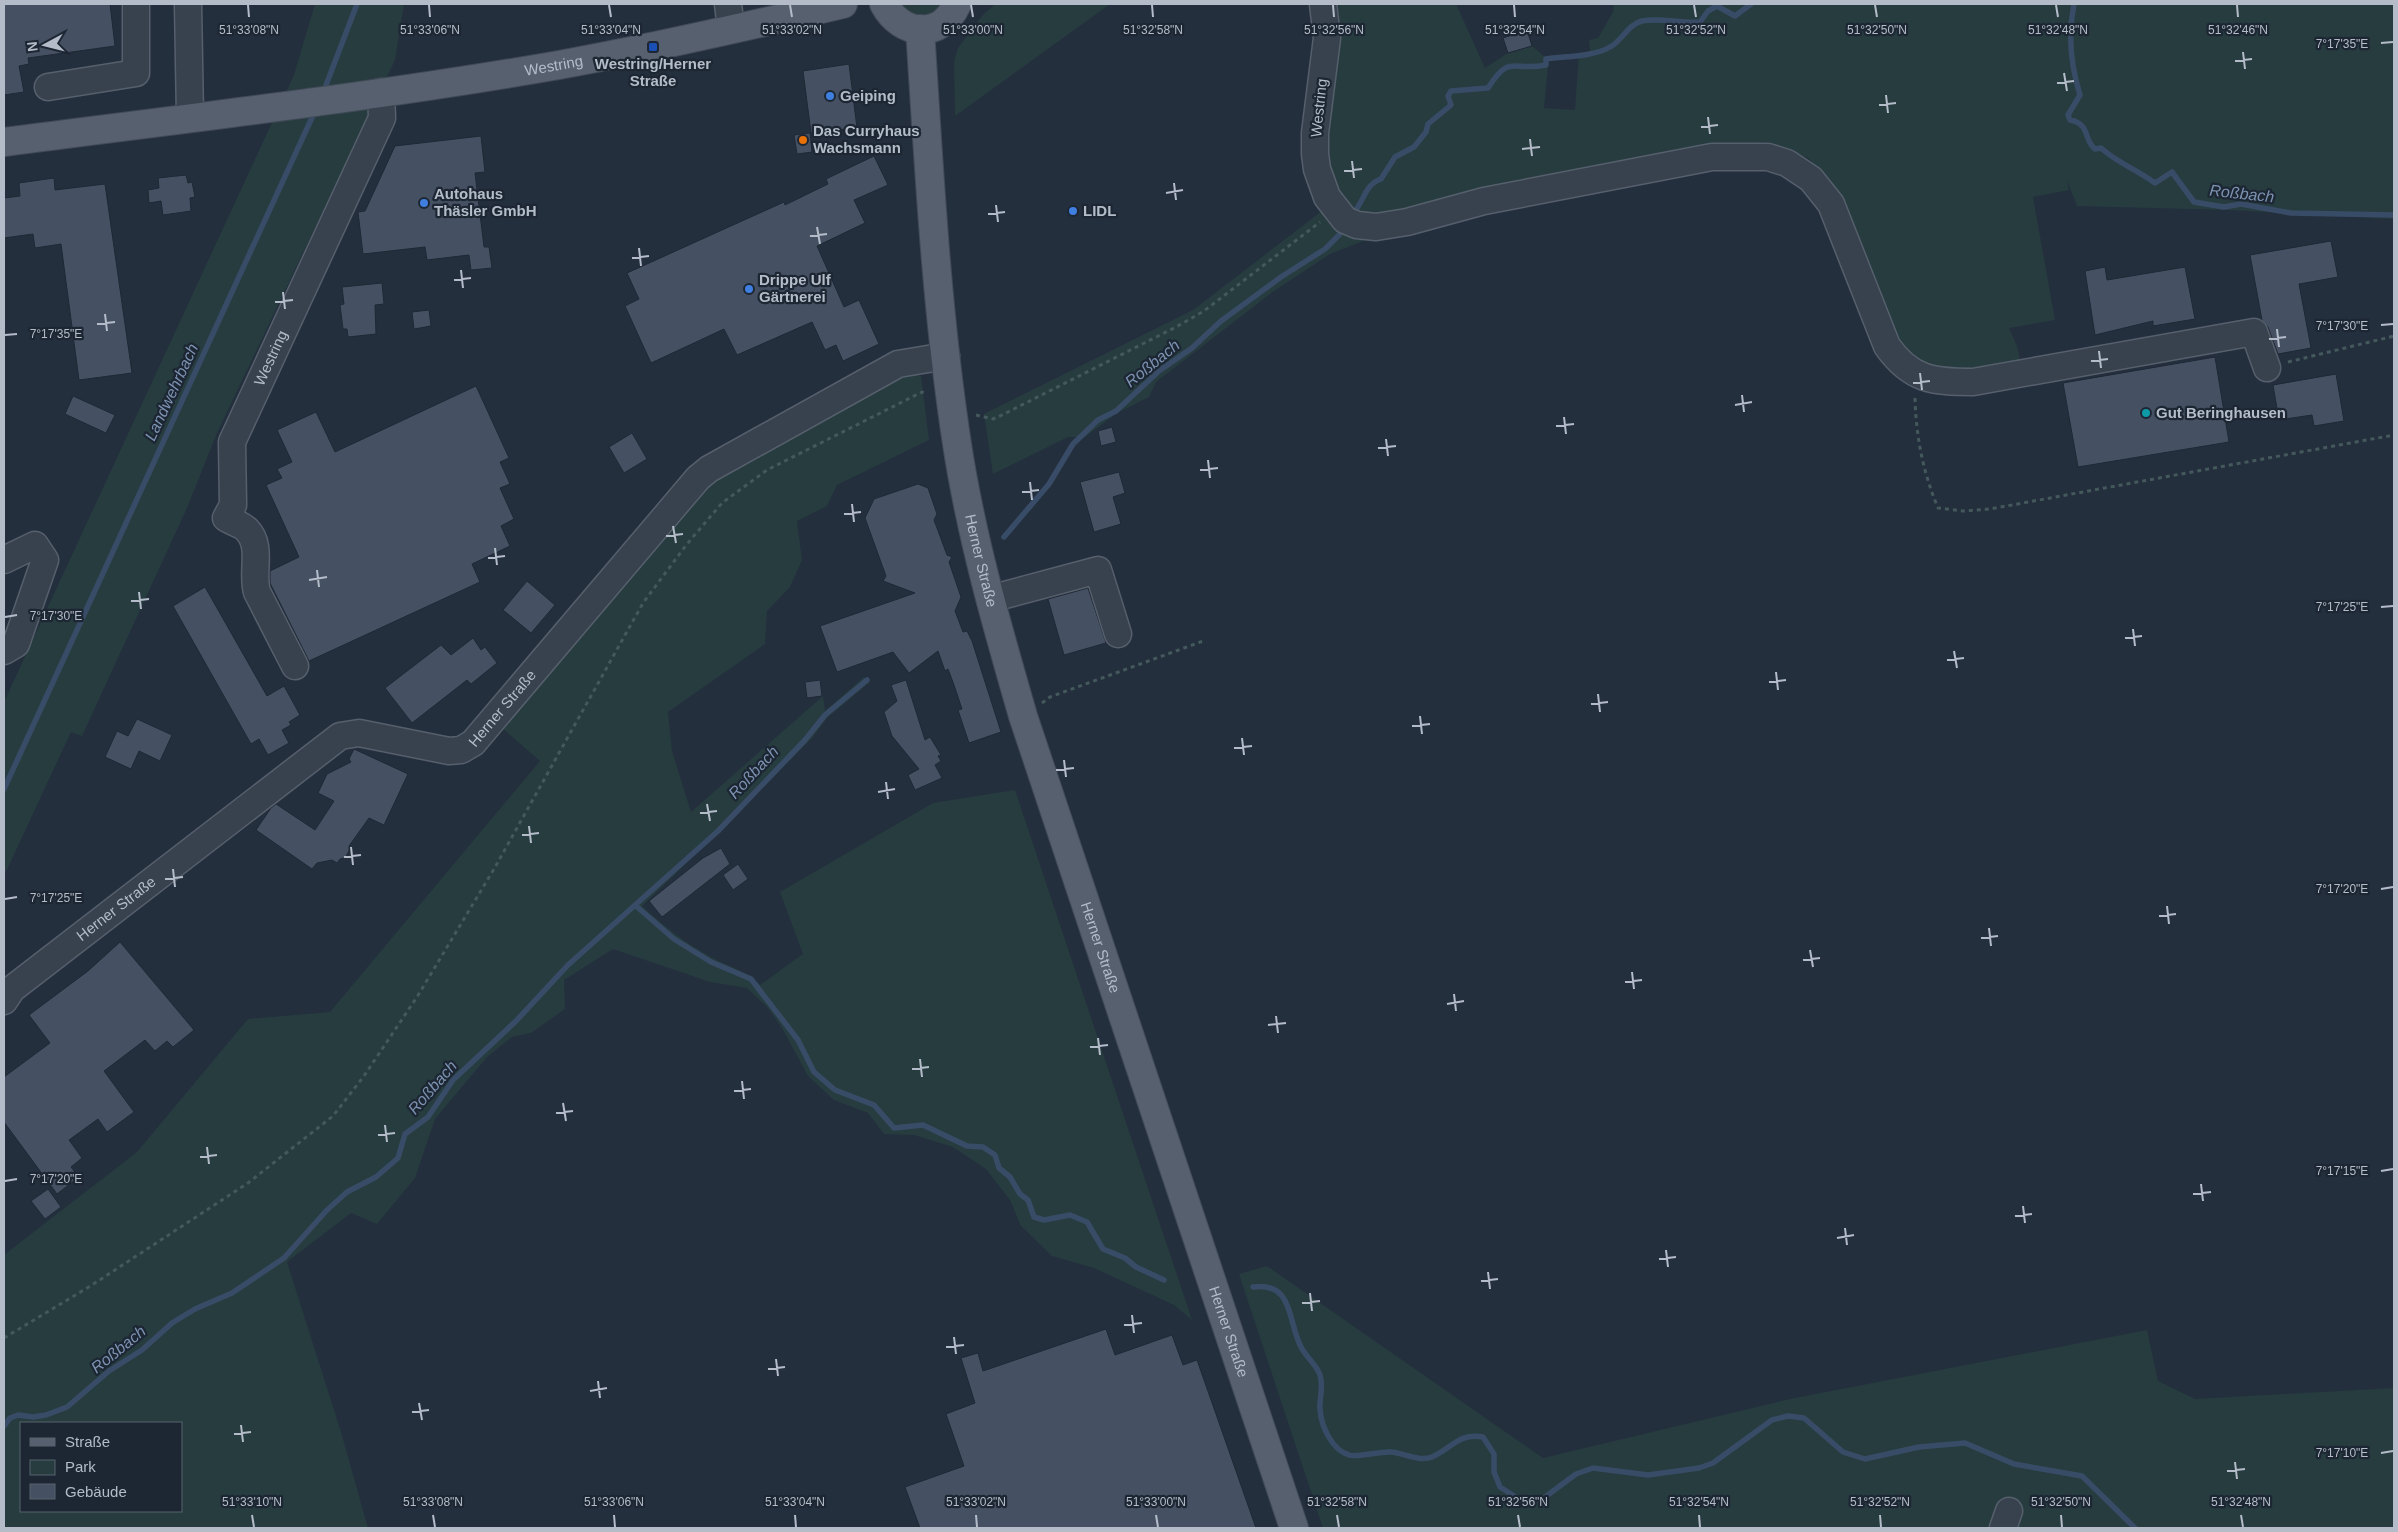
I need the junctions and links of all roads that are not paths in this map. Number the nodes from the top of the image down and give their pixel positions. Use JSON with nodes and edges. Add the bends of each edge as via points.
{"nodes":[{"id":1,"x":136,"y":4,"type":"edge"},
{"id":2,"x":188,"y":4,"type":"edge"},
{"id":3,"x":843,"y":4,"type":"edge"},
{"id":4,"x":884,"y":4,"type":"edge"},
{"id":5,"x":957,"y":4,"type":"edge"},
{"id":6,"x":1323,"y":4,"type":"edge"},
{"id":7,"x":772,"y":12,"type":"edge"},
{"id":8,"x":729,"y":16,"type":"edge"},
{"id":9,"x":920,"y":30,"type":"junction"},
{"id":10,"x":48,"y":87,"type":"dead end"},
{"id":11,"x":373,"y":94,"type":"junction"},
{"id":12,"x":190,"y":118,"type":"junction"},
{"id":13,"x":4,"y":142,"type":"edge"},
{"id":14,"x":946,"y":356,"type":"junction"},
{"id":15,"x":2267,"y":368,"type":"road end"},
{"id":16,"x":4,"y":560,"type":"edge"},
{"id":17,"x":990,"y":599,"type":"junction"},
{"id":18,"x":1118,"y":634,"type":"dead end"},
{"id":19,"x":4,"y":652,"type":"edge"},
{"id":20,"x":296,"y":666,"type":"dead end"},
{"id":21,"x":4,"y":1001,"type":"edge"},
{"id":22,"x":1294,"y":1528,"type":"edge"}],
"edges":[{"from":1,"to":10,"type":"street","via":[[136,73]]},
{"from":2,"to":12,"type":"street"},
{"from":3,"to":7,"type":"main road","name":"Westring"},
{"from":4,"to":9,"type":"main road","via":[[898,22]]},
{"from":5,"to":9,"type":"main road","via":[[944,22]]},
{"from":6,"to":15,"type":"street","name":"Westring","via":[[1327,38],[1315,154],[1322,184],[1334,208],[1345,220],[1357,225],[1376,227],[1407,222],[1484,201],[1703,159],[1768,157],[1787,163],[1811,179],[1831,204],[1887,346],[1900,364],[1916,375],[1945,382],[1973,382],[2254,332]]},
{"from":7,"to":8,"type":"main road","name":"Westring"},
{"from":8,"to":11,"type":"main road","name":"Westring","via":[[559,65]]},
{"from":9,"to":14,"type":"main road","name":"Herner Straße"},
{"from":11,"to":12,"type":"main road","name":"Westring"},
{"from":11,"to":20,"type":"street","name":"Westring","via":[[382,118],[232,442],[233,505],[226,518],[248,530],[256,558],[254,582],[257,592]]},
{"from":12,"to":13,"type":"main road","name":"Westring"},
{"from":14,"to":17,"type":"main road","name":"Herner Straße","via":[[963,478]]},
{"from":14,"to":21,"type":"street","name":"Herner Straße","via":[[898,364],[709,469],[473,743],[461,750],[449,751],[359,733],[340,736],[12,989]]},
{"from":16,"to":19,"type":"street","via":[[36,544],[44,560],[16,644]]},
{"from":17,"to":18,"type":"street","via":[[1098,570]]},
{"from":17,"to":22,"type":"main road","name":"Herner Straße","via":[[1023,716]]}]}
